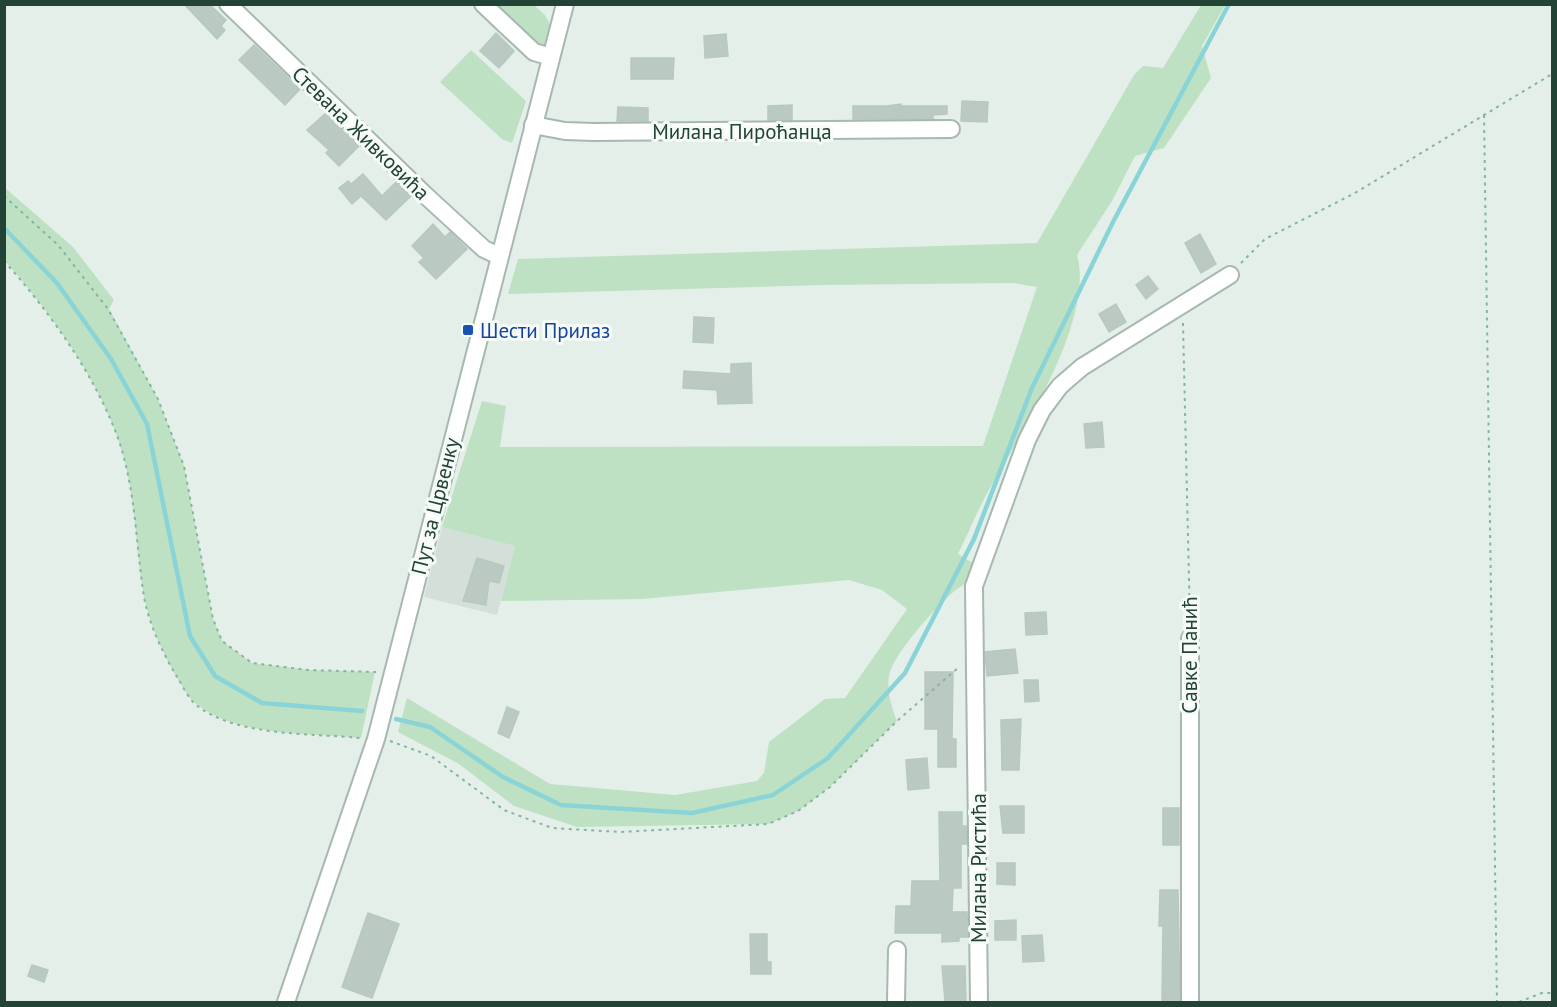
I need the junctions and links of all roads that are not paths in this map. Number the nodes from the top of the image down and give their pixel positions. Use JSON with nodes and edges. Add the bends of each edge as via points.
{"nodes":[{"id":1,"x":228,"y":4,"type":"edge"},
{"id":2,"x":483,"y":4,"type":"edge"},
{"id":3,"x":565,"y":4,"type":"edge"},
{"id":4,"x":551,"y":57,"type":"junction"},
{"id":5,"x":533,"y":125,"type":"junction"},
{"id":6,"x":951,"y":129,"type":"dead end"},
{"id":7,"x":499,"y":256,"type":"junction"},
{"id":8,"x":1230,"y":275,"type":"road end"},
{"id":9,"x":1190,"y":638,"type":"road end"},
{"id":10,"x":897,"y":950,"type":"dead end"},
{"id":11,"x":286,"y":1002,"type":"edge"},
{"id":12,"x":896,"y":1002,"type":"edge"},
{"id":13,"x":978,"y":1002,"type":"edge"},
{"id":14,"x":1190,"y":1002,"type":"edge"}],
"edges":[{"from":1,"to":7,"type":"street","name":"Стевана Живковића","via":[[447,215],[484,249]]},
{"from":2,"to":4,"type":"street","via":[[534,52]]},
{"from":3,"to":4,"type":"street","name":"Пут за Црвенку"},
{"from":4,"to":5,"type":"street","name":"Пут за Црвенку"},
{"from":5,"to":6,"type":"street","name":"Милана Пироћанца","via":[[594,132]]},
{"from":5,"to":7,"type":"street","name":"Пут за Црвенку"},
{"from":7,"to":11,"type":"street","name":"Пут за Црвенку","via":[[376,739]]},
{"from":8,"to":13,"type":"street","name":"Милана Ристића","via":[[1082,367],[1060,386],[1027,440],[974,586]]},
{"from":9,"to":14,"type":"street","name":"Савке Панић"},
{"from":10,"to":12,"type":"street"}]}
